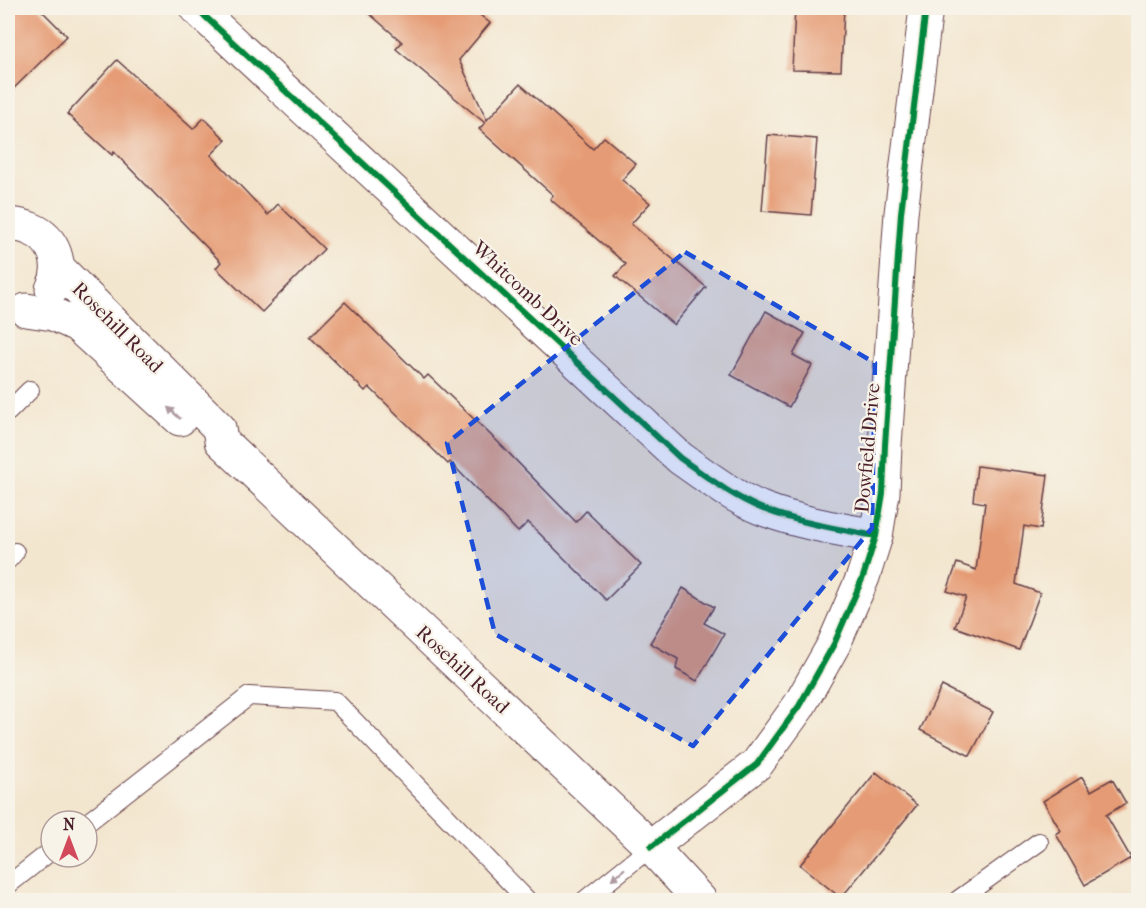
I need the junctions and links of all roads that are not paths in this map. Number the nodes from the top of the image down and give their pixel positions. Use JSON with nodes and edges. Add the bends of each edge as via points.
{"nodes":[{"id":1,"x":196,"y":8,"type":"edge"},
{"id":2,"x":926,"y":8,"type":"edge"},
{"id":3,"x":9,"y":223,"type":"edge"},
{"id":4,"x":58,"y":268,"type":"junction"},
{"id":5,"x":17,"y":311,"type":"edge"},
{"id":6,"x":30,"y":390,"type":"dead end"},
{"id":7,"x":8,"y":412,"type":"edge"},
{"id":8,"x":221,"y":441,"type":"junction"},
{"id":9,"x":876,"y":536,"type":"junction"},
{"id":10,"x":99,"y":814,"type":"edge"},
{"id":11,"x":1039,"y":842,"type":"dead end"},
{"id":12,"x":651,"y":847,"type":"junction"},
{"id":13,"x":39,"y":860,"type":"edge"},
{"id":14,"x":8,"y":885,"type":"edge"},
{"id":15,"x":527,"y":900,"type":"edge"},
{"id":16,"x":585,"y":900,"type":"edge"},
{"id":17,"x":700,"y":900,"type":"edge"},
{"id":18,"x":958,"y":900,"type":"edge"}],
"edges":[{"from":1,"to":9,"type":"street","name":"Whitcomb Drive","via":[[680,458],[720,486],[762,508],[807,524]]},
{"from":2,"to":9,"type":"street","name":"Dowfield Drive","via":[[901,213],[883,493]]},
{"from":3,"to":4,"type":"street","via":[[39,232],[50,242]]},
{"from":4,"to":5,"type":"street","via":[[49,295],[39,304]]},
{"from":4,"to":8,"type":"street","name":"Rosehill Road","via":[[219,428]]},
{"from":8,"to":5,"type":"street","name":"Rosehill Road","one_way":true,"via":[[204,441],[77,325],[52,314]]},
{"from":6,"to":7,"type":"lane"},
{"from":8,"to":12,"type":"street","name":"Rosehill Road"},
{"from":9,"to":12,"type":"street","name":"Dowfield Drive","via":[[863,578],[834,644],[799,706],[757,764]]},
{"from":10,"to":15,"type":"lane","via":[[249,696],[335,701]]},
{"from":11,"to":18,"type":"lane"},
{"from":12,"to":16,"type":"lane","one_way":true},
{"from":12,"to":17,"type":"street","name":"Rosehill Road"},
{"from":13,"to":14,"type":"lane"}]}
